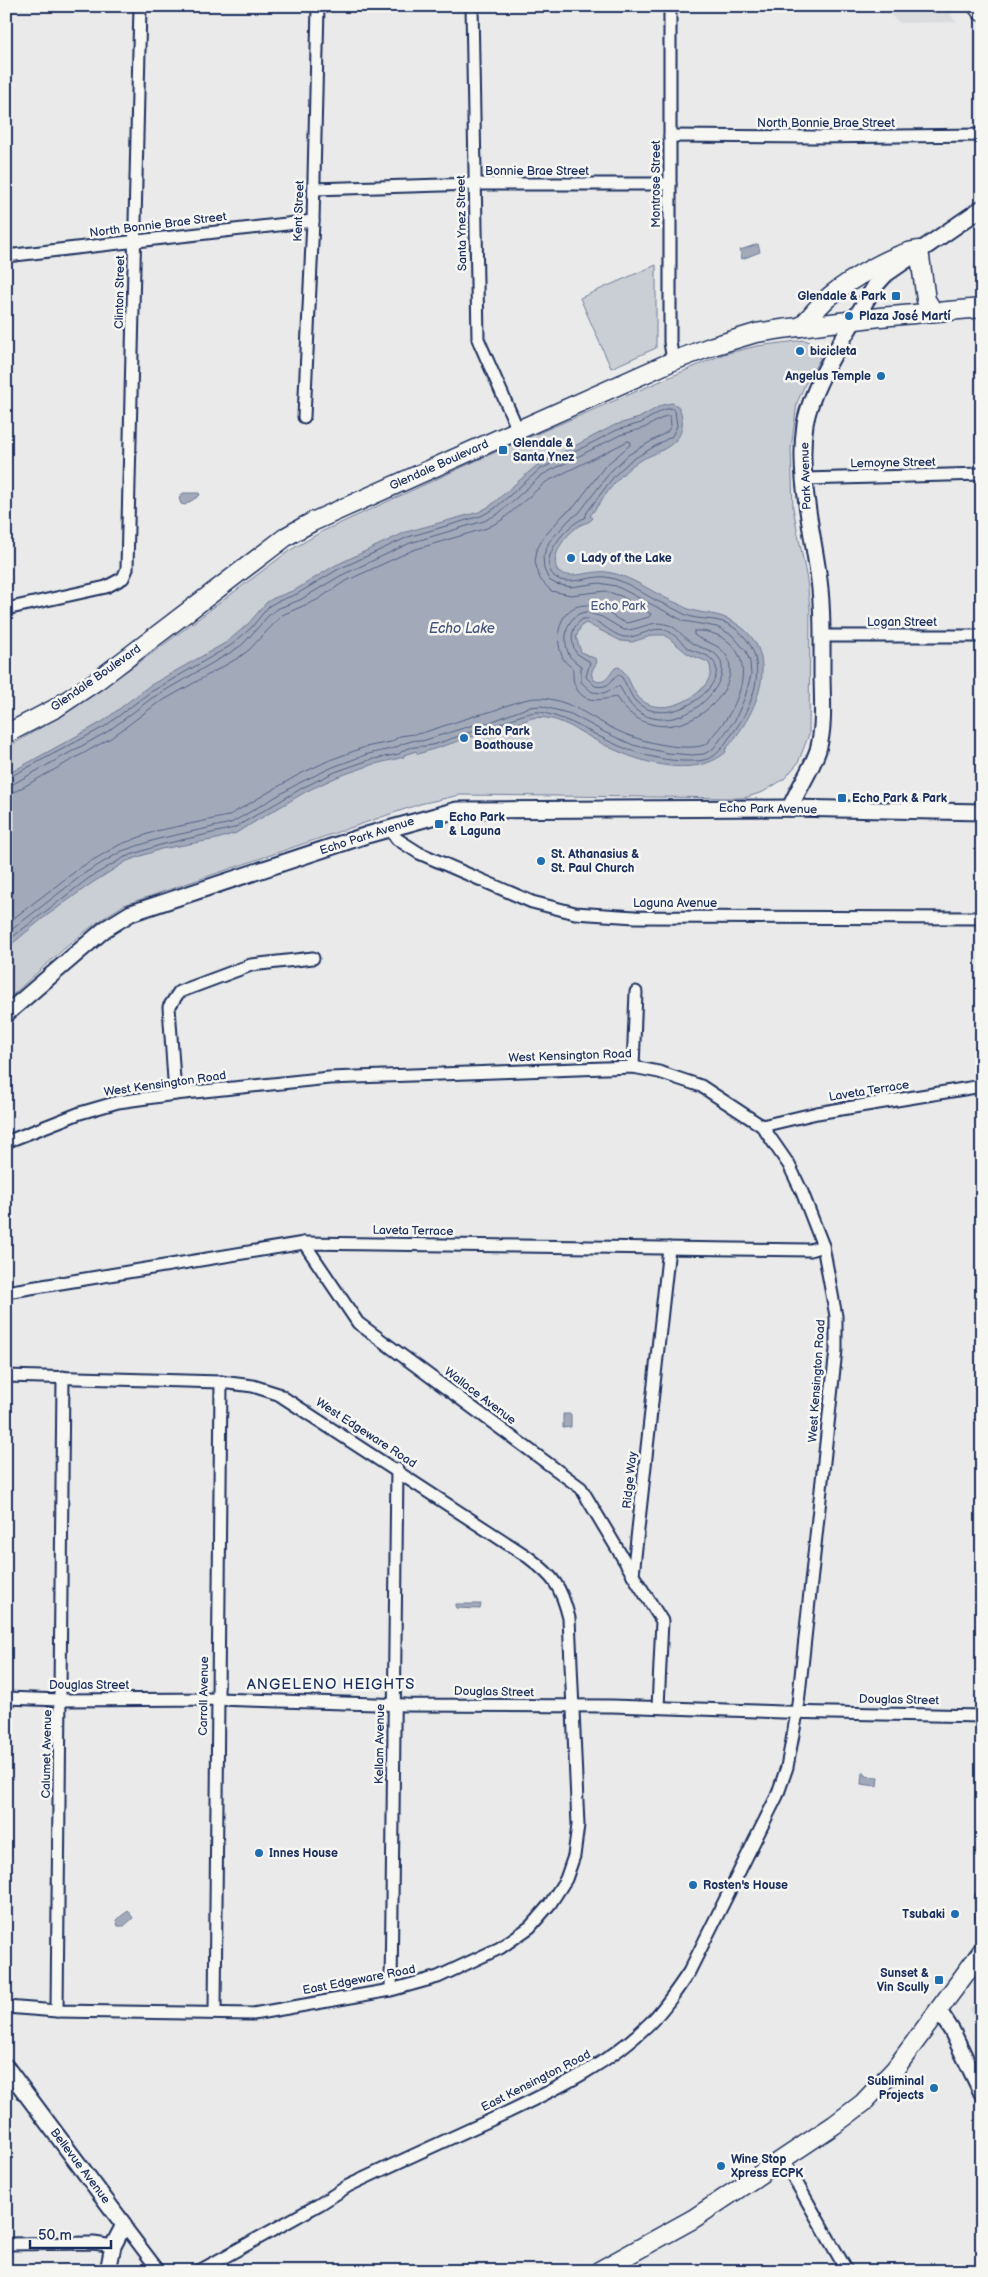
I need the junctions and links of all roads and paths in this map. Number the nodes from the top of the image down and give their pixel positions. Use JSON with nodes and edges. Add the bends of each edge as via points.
{"nodes":[{"id":1,"x":140,"y":6,"type":"edge"},
{"id":2,"x":318,"y":6,"type":"edge"},
{"id":3,"x":472,"y":6,"type":"edge"},
{"id":4,"x":670,"y":6,"type":"edge"},
{"id":5,"x":977,"y":6,"type":"edge"},
{"id":6,"x":982,"y":12,"type":"edge"},
{"id":7,"x":982,"y":135,"type":"edge"},
{"id":8,"x":670,"y":136,"type":"junction"},
{"id":9,"x":474,"y":184,"type":"junction"},
{"id":10,"x":670,"y":184,"type":"junction"},
{"id":11,"x":314,"y":189,"type":"junction"},
{"id":12,"x":982,"y":208,"type":"edge"},
{"id":13,"x":313,"y":221,"type":"junction"},
{"id":14,"x":135,"y":241,"type":"junction"},
{"id":15,"x":920,"y":250,"type":"junction"},
{"id":16,"x":6,"y":256,"type":"edge"},
{"id":17,"x":982,"y":308,"type":"edge"},
{"id":18,"x":934,"y":312,"type":"junction"},
{"id":19,"x":856,"y":320,"type":"junction"},
{"id":20,"x":800,"y":327,"type":"junction"},
{"id":21,"x":673,"y":361,"type":"junction"},
{"id":22,"x":304,"y":417,"type":"dead end"},
{"id":23,"x":518,"y":430,"type":"junction"},
{"id":24,"x":982,"y":474,"type":"edge"},
{"id":25,"x":805,"y":479,"type":"junction"},
{"id":26,"x":6,"y":609,"type":"edge"},
{"id":27,"x":822,"y":636,"type":"junction"},
{"id":28,"x":982,"y":636,"type":"edge"},
{"id":29,"x":6,"y":734,"type":"edge"},
{"id":30,"x":790,"y":808,"type":"junction"},
{"id":31,"x":982,"y":812,"type":"edge"},
{"id":32,"x":389,"y":828,"type":"junction"},
{"id":33,"x":982,"y":918,"type":"edge"},
{"id":34,"x":313,"y":958,"type":"dead end"},
{"id":35,"x":636,"y":992,"type":"dead end"},
{"id":36,"x":6,"y":1014,"type":"edge"},
{"id":37,"x":633,"y":1067,"type":"junction"},
{"id":38,"x":982,"y":1086,"type":"edge"},
{"id":39,"x":175,"y":1094,"type":"junction"},
{"id":40,"x":762,"y":1126,"type":"junction"},
{"id":41,"x":6,"y":1142,"type":"edge"},
{"id":42,"x":304,"y":1242,"type":"junction"},
{"id":43,"x":823,"y":1246,"type":"junction"},
{"id":44,"x":668,"y":1248,"type":"junction"},
{"id":45,"x":6,"y":1292,"type":"edge"},
{"id":46,"x":6,"y":1376,"type":"edge"},
{"id":47,"x":63,"y":1377,"type":"junction"},
{"id":48,"x":221,"y":1382,"type":"junction"},
{"id":49,"x":397,"y":1470,"type":"junction"},
{"id":50,"x":633,"y":1575,"type":"junction"},
{"id":51,"x":6,"y":1698,"type":"edge"},
{"id":52,"x":218,"y":1699,"type":"junction"},
{"id":53,"x":61,"y":1700,"type":"junction"},
{"id":54,"x":394,"y":1704,"type":"junction"},
{"id":55,"x":573,"y":1706,"type":"junction"},
{"id":56,"x":658,"y":1707,"type":"junction"},
{"id":57,"x":797,"y":1712,"type":"junction"},
{"id":58,"x":982,"y":1716,"type":"edge"},
{"id":59,"x":982,"y":1896,"type":"edge"},
{"id":60,"x":982,"y":1918,"type":"edge"},
{"id":61,"x":982,"y":1950,"type":"edge"},
{"id":62,"x":390,"y":1990,"type":"junction"},
{"id":63,"x":6,"y":2008,"type":"edge"},
{"id":64,"x":58,"y":2011,"type":"junction"},
{"id":65,"x":938,"y":2011,"type":"junction"},
{"id":66,"x":215,"y":2012,"type":"junction"},
{"id":67,"x":6,"y":2067,"type":"edge"},
{"id":68,"x":982,"y":2093,"type":"edge"},
{"id":69,"x":783,"y":2159,"type":"junction"},
{"id":70,"x":124,"y":2224,"type":"junction"},
{"id":71,"x":6,"y":2244,"type":"edge"},
{"id":72,"x":113,"y":2246,"type":"junction"},
{"id":73,"x":108,"y":2271,"type":"edge"},
{"id":74,"x":159,"y":2271,"type":"edge"},
{"id":75,"x":200,"y":2271,"type":"edge"},
{"id":76,"x":599,"y":2271,"type":"edge"},
{"id":77,"x":847,"y":2271,"type":"edge"}],
"edges":[{"from":1,"to":14,"type":"street","name":"Clinton Street"},
{"from":2,"to":11,"type":"street","name":"Kent Street"},
{"from":3,"to":9,"type":"street","name":"Santa Ynez Street"},
{"from":4,"to":8,"type":"street","name":"Montrose Street"},
{"from":5,"to":6,"type":"main road"},
{"from":7,"to":8,"type":"street","name":"North Bonnie Brae Street"},
{"from":8,"to":10,"type":"street","name":"Montrose Street"},
{"from":9,"to":10,"type":"street","name":"Bonnie Brae Street"},
{"from":9,"to":11,"type":"street","name":"Bonnie Brae Street"},
{"from":9,"to":23,"type":"street","name":"Santa Ynez Street","via":[[478,339]]},
{"from":10,"to":21,"type":"street","name":"Montrose Street","via":[[670,342]]},
{"from":11,"to":13,"type":"street","name":"Kent Street"},
{"from":12,"to":15,"type":"street","name":"Park Avenue"},
{"from":13,"to":14,"type":"street","name":"North Bonnie Brae Street"},
{"from":13,"to":22,"type":"street","name":"Kent Street"},
{"from":14,"to":16,"type":"street","name":"North Bonnie Brae Street"},
{"from":14,"to":26,"type":"street","name":"Clinton Street","via":[[126,574],[106,587]]},
{"from":15,"to":18,"type":"main road","via":[[926,300]]},
{"from":15,"to":19,"type":"street","name":"Park Avenue","via":[[875,286]]},
{"from":15,"to":20,"type":"main road","via":[[897,255],[836,292]]},
{"from":17,"to":18,"type":"main road","name":"Glendale Boulevard"},
{"from":18,"to":19,"type":"main road","name":"Glendale Boulevard"},
{"from":19,"to":20,"type":"main road","name":"Glendale Boulevard"},
{"from":19,"to":25,"type":"street","name":"Park Avenue","via":[[810,403],[805,424]]},
{"from":20,"to":21,"type":"main road","name":"Glendale Boulevard","via":[[756,333]]},
{"from":21,"to":23,"type":"main road","name":"Glendale Boulevard"},
{"from":23,"to":29,"type":"main road","name":"Glendale Boulevard","via":[[287,536],[98,680]]},
{"from":24,"to":25,"type":"street","name":"Lemoyne Street"},
{"from":25,"to":27,"type":"street","name":"Park Avenue","via":[[818,567]]},
{"from":27,"to":28,"type":"street","name":"Logan Street"},
{"from":27,"to":30,"type":"street","name":"Park Avenue","via":[[823,729],[808,774]]},
{"from":30,"to":31,"type":"street","name":"Echo Park Avenue"},
{"from":30,"to":32,"type":"street","name":"Echo Park Avenue","via":[[476,808],[440,813]]},
{"from":32,"to":33,"type":"street","name":"Laguna Avenue","via":[[397,839],[419,853],[532,902],[574,913],[635,917]]},
{"from":32,"to":36,"type":"street","name":"Echo Park Avenue","via":[[131,913],[105,929]]},
{"from":34,"to":39,"type":"street","via":[[250,965],[179,992],[169,1007]]},
{"from":35,"to":37,"type":"street"},
{"from":37,"to":39,"type":"street","name":"West Kensington Road","via":[[329,1078]]},
{"from":37,"to":40,"type":"street","name":"West Kensington Road","via":[[701,1086]]},
{"from":38,"to":40,"type":"street","name":"Laveta Terrace","via":[[818,1113]]},
{"from":39,"to":41,"type":"street","name":"West Kensington Road","via":[[118,1102]]},
{"from":40,"to":43,"type":"street","name":"West Kensington Road","via":[[789,1165]]},
{"from":42,"to":44,"type":"street","name":"Laveta Terrace"},
{"from":42,"to":45,"type":"street","name":"Laveta Terrace"},
{"from":42,"to":50,"type":"street","name":"Wallace Avenue","via":[[358,1323],[581,1488]]},
{"from":43,"to":44,"type":"street","name":"Laveta Terrace","via":[[810,1250]]},
{"from":43,"to":57,"type":"street","name":"West Kensington Road","via":[[836,1316],[836,1350]]},
{"from":44,"to":50,"type":"street","name":"Ridge Way"},
{"from":46,"to":47,"type":"street","name":"West Edgeware Road"},
{"from":47,"to":48,"type":"street","name":"West Edgeware Road"},
{"from":47,"to":53,"type":"street","name":"Calumet Avenue"},
{"from":48,"to":49,"type":"street","name":"West Edgeware Road","via":[[254,1386],[278,1394]]},
{"from":48,"to":52,"type":"street","name":"Carroll Avenue"},
{"from":49,"to":54,"type":"street","name":"Kellam Avenue"},
{"from":49,"to":55,"type":"street","name":"West Edgeware Road","via":[[528,1557],[558,1584],[569,1618]]},
{"from":50,"to":56,"type":"street","via":[[662,1621]]},
{"from":51,"to":53,"type":"street","name":"Douglas Street"},
{"from":52,"to":53,"type":"street","name":"Douglas Street"},
{"from":52,"to":54,"type":"street","name":"Douglas Street"},
{"from":52,"to":66,"type":"street","name":"Carroll Avenue"},
{"from":53,"to":64,"type":"street","name":"Calumet Avenue"},
{"from":54,"to":55,"type":"street","name":"Douglas Street"},
{"from":54,"to":62,"type":"street","name":"Kellam Avenue"},
{"from":55,"to":56,"type":"street","name":"Douglas Street"},
{"from":55,"to":62,"type":"street","name":"East Edgeware Road","via":[[578,1825],[574,1856],[566,1879],[550,1904],[530,1928],[500,1948],[438,1977]]},
{"from":56,"to":57,"type":"street","name":"Douglas Street"},
{"from":57,"to":58,"type":"street","name":"Douglas Street"},
{"from":57,"to":75,"type":"street","name":"East Kensington Road","via":[[787,1767],[777,1796],[689,1972],[651,2022],[590,2071],[348,2186]]},
{"from":59,"to":60,"type":"street"},
{"from":61,"to":65,"type":"main road"},
{"from":62,"to":66,"type":"street","name":"East Edgeware Road","via":[[253,2014]]},
{"from":63,"to":64,"type":"street","name":"East Edgeware Road"},
{"from":64,"to":66,"type":"street","name":"East Edgeware Road"},
{"from":65,"to":68,"type":"street","via":[[952,2031]]},
{"from":65,"to":69,"type":"main road","via":[[895,2069],[866,2100]]},
{"from":67,"to":70,"type":"street","name":"Bellevue Avenue"},
{"from":69,"to":76,"type":"main road","via":[[674,2230]]},
{"from":69,"to":77,"type":"street"},
{"from":70,"to":72,"type":"street"},
{"from":70,"to":74,"type":"street"},
{"from":71,"to":72,"type":"street","via":[[94,2243]]},
{"from":72,"to":73,"type":"street"}]}
